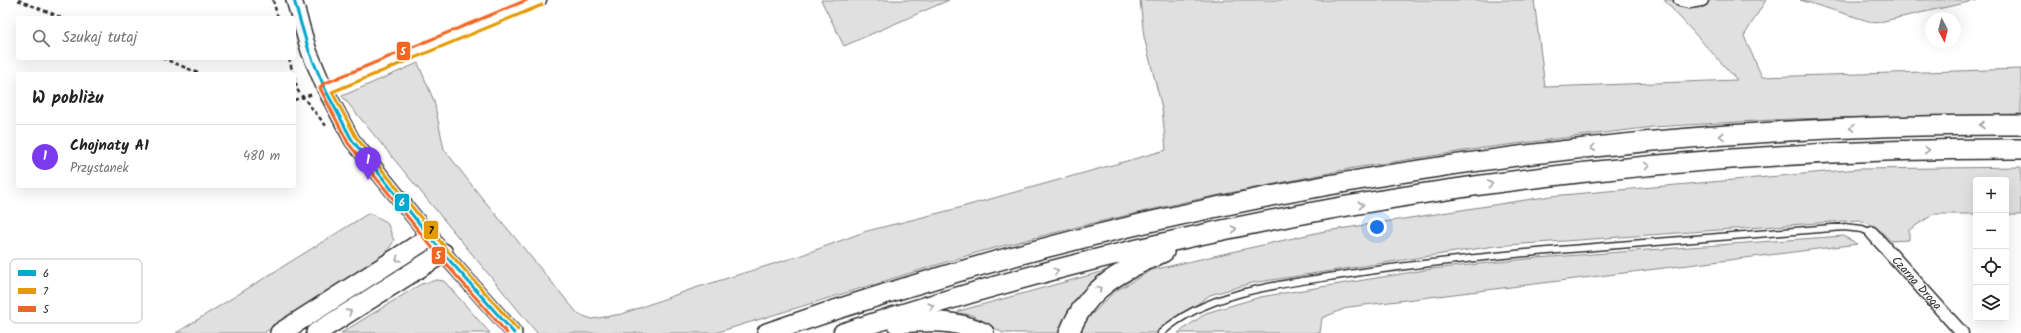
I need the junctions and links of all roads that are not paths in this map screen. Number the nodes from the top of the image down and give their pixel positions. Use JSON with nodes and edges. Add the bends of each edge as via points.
{"nodes":[{"id":1,"x":294,"y":0,"type":"edge"},
{"id":2,"x":540,"y":0,"type":"edge"},
{"id":3,"x":1680,"y":0,"type":"edge"},
{"id":4,"x":1702,"y":0,"type":"edge"},
{"id":5,"x":325,"y":89,"type":"junction"},
{"id":6,"x":2021,"y":125,"type":"edge"},
{"id":7,"x":2021,"y":149,"type":"edge"},
{"id":8,"x":1872,"y":233,"type":"joint"},
{"id":9,"x":430,"y":237,"type":"junction"},
{"id":10,"x":1196,"y":237,"type":"junction"},
{"id":11,"x":443,"y":253,"type":"junction"},
{"id":12,"x":867,"y":325,"type":"junction"},
{"id":13,"x":280,"y":333,"type":"edge"},
{"id":14,"x":316,"y":333,"type":"edge"},
{"id":15,"x":514,"y":333,"type":"edge"},
{"id":16,"x":767,"y":333,"type":"edge"},
{"id":17,"x":843,"y":333,"type":"edge"},
{"id":18,"x":984,"y":333,"type":"edge"},
{"id":19,"x":1070,"y":333,"type":"edge"},
{"id":20,"x":1161,"y":333,"type":"edge"},
{"id":21,"x":1962,"y":333,"type":"edge"}],
"edges":[{"from":1,"to":5,"type":"street","via":[[309,51]]},
{"from":2,"to":5,"type":"street"},
{"from":3,"to":4,"type":"street"},
{"from":5,"to":9,"type":"street","via":[[352,140]]},
{"from":6,"to":16,"type":"main road","one_way":true,"via":[[1850,128],[1672,140],[1514,157],[1380,177],[1219,207],[1059,245],[899,290]]},
{"from":10,"to":7,"type":"main road","one_way":true,"via":[[1414,196],[1618,169],[1792,155]]},
{"from":8,"to":20,"type":"lane","via":[[1844,227],[1499,255],[1400,266],[1305,281],[1233,296],[1186,315]]},
{"from":8,"to":21,"type":"street","name":"Czarna Droga"},
{"from":9,"to":11,"type":"street"},
{"from":9,"to":13,"type":"main road","one_way":true},
{"from":12,"to":10,"type":"main road","one_way":true,"via":[[1048,273]]},
{"from":19,"to":10,"type":"main road","one_way":true,"via":[[1080,312],[1097,290],[1107,282]]},
{"from":14,"to":11,"type":"main road","one_way":true},
{"from":11,"to":15,"type":"street"},
{"from":12,"to":17,"type":"main road"},
{"from":12,"to":18,"type":"main road","via":[[950,322]]}]}
